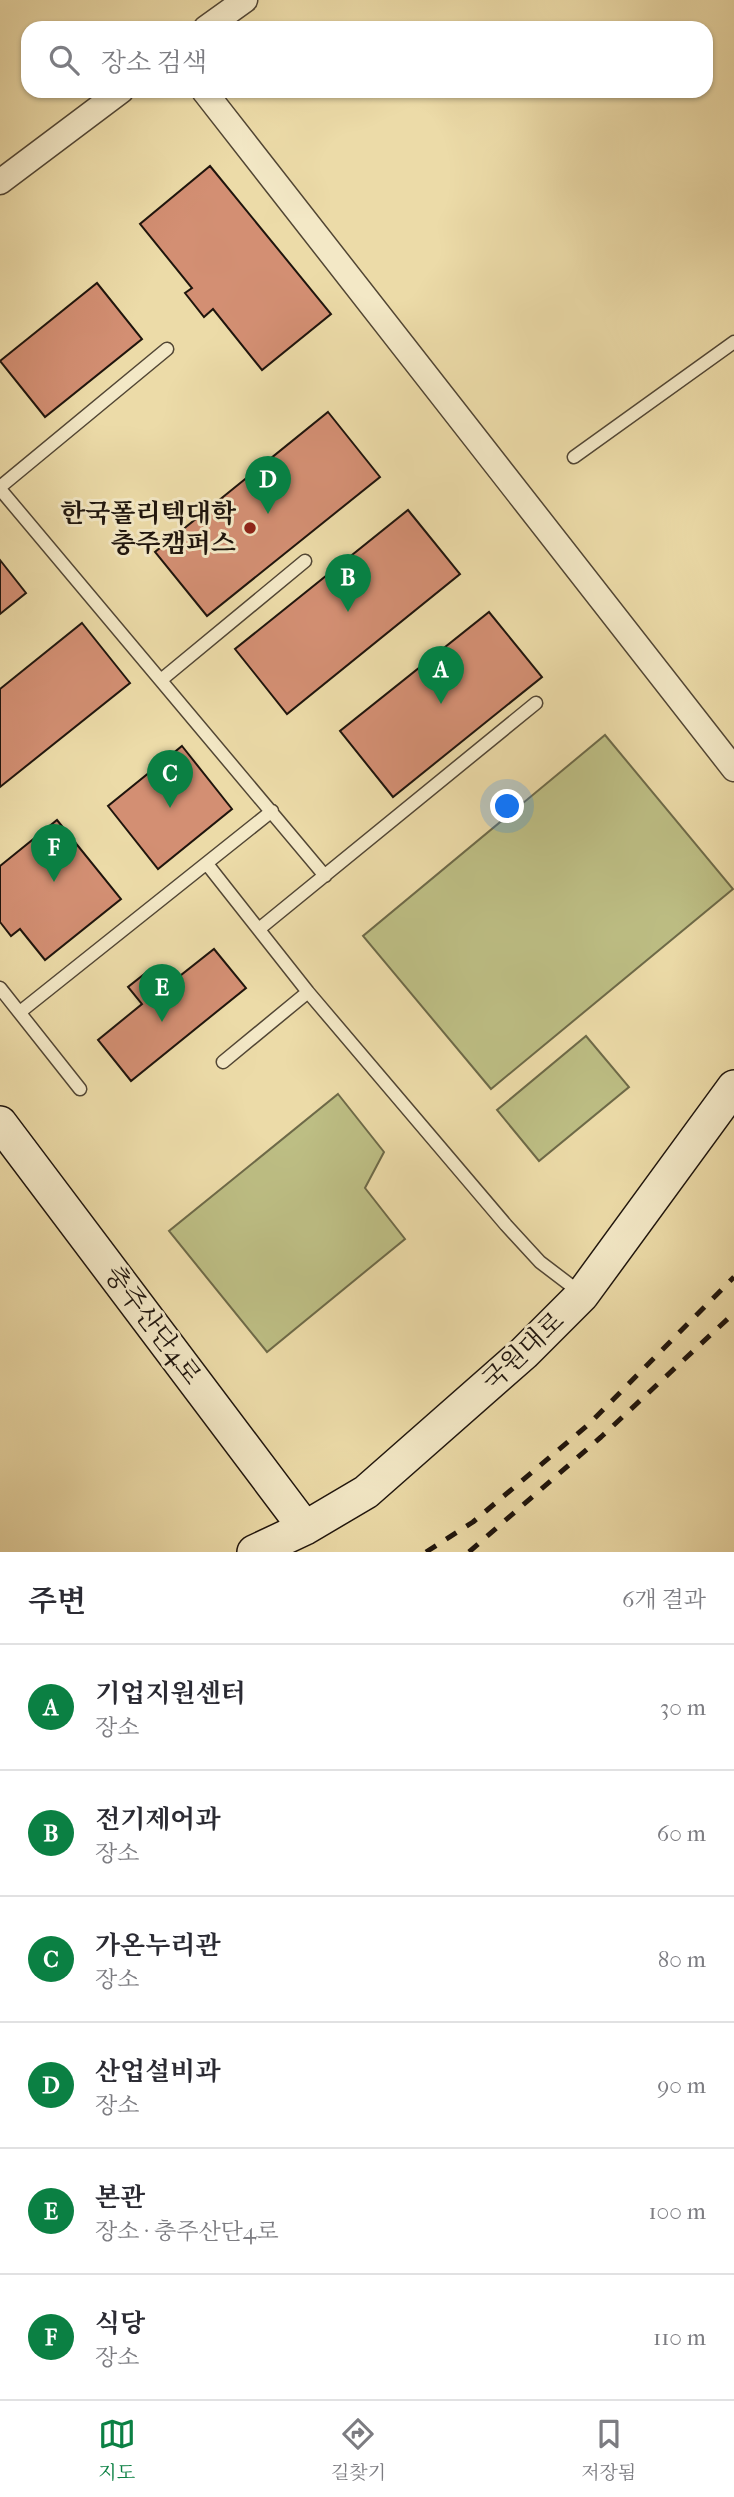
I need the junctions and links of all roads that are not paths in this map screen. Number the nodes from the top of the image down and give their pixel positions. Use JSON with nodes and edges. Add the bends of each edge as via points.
{"nodes":[{"id":1,"x":245,"y":0,"type":"edge"},
{"id":2,"x":216,"y":21,"type":"edge"},
{"id":3,"x":112,"y":98,"type":"edge"},
{"id":4,"x":209,"y":98,"type":"edge"},
{"id":5,"x":0,"y":182,"type":"edge"},
{"id":6,"x":734,"y":342,"type":"edge"},
{"id":7,"x":167,"y":349,"type":"dead end"},
{"id":8,"x":574,"y":457,"type":"dead end"},
{"id":9,"x":0,"y":488,"type":"edge"},
{"id":10,"x":305,"y":561,"type":"dead end"},
{"id":11,"x":161,"y":680,"type":"junction"},
{"id":12,"x":536,"y":703,"type":"dead end"},
{"id":13,"x":734,"y":769,"type":"edge"},
{"id":14,"x":272,"y":811,"type":"junction"},
{"id":15,"x":206,"y":864,"type":"junction"},
{"id":16,"x":326,"y":876,"type":"junction"},
{"id":17,"x":259,"y":929,"type":"junction"},
{"id":18,"x":0,"y":988,"type":"edge"},
{"id":19,"x":309,"y":992,"type":"junction"},
{"id":20,"x":20,"y":1012,"type":"junction"},
{"id":21,"x":223,"y":1062,"type":"dead end"},
{"id":22,"x":734,"y":1087,"type":"edge"},
{"id":23,"x":80,"y":1089,"type":"dead end"},
{"id":24,"x":0,"y":1123,"type":"edge"},
{"id":25,"x":582,"y":1295,"type":"junction"},
{"id":26,"x":305,"y":1528,"type":"junction"},
{"id":27,"x":254,"y":1552,"type":"edge"}],
"edges":[{"from":1,"to":2,"type":"street"},
{"from":3,"to":5,"type":"street"},
{"from":4,"to":13,"type":"street"},
{"from":6,"to":8,"type":"lane"},
{"from":7,"to":9,"type":"lane"},
{"from":9,"to":11,"type":"lane"},
{"from":10,"to":11,"type":"lane"},
{"from":11,"to":14,"type":"lane"},
{"from":12,"to":16,"type":"lane"},
{"from":14,"to":15,"type":"lane"},
{"from":14,"to":16,"type":"lane"},
{"from":15,"to":17,"type":"lane"},
{"from":15,"to":20,"type":"lane"},
{"from":16,"to":17,"type":"lane"},
{"from":17,"to":19,"type":"lane"},
{"from":18,"to":20,"type":"lane"},
{"from":19,"to":21,"type":"lane"},
{"from":19,"to":25,"type":"lane","via":[[506,1225],[540,1262]]},
{"from":20,"to":23,"type":"lane"},
{"from":22,"to":25,"type":"street","name":"국원대로"},
{"from":24,"to":26,"type":"street","name":"충주산단4로"},
{"from":25,"to":26,"type":"street","name":"국원대로","via":[[524,1353],[366,1492]]},
{"from":26,"to":27,"type":"street","name":"국원대로"}]}
